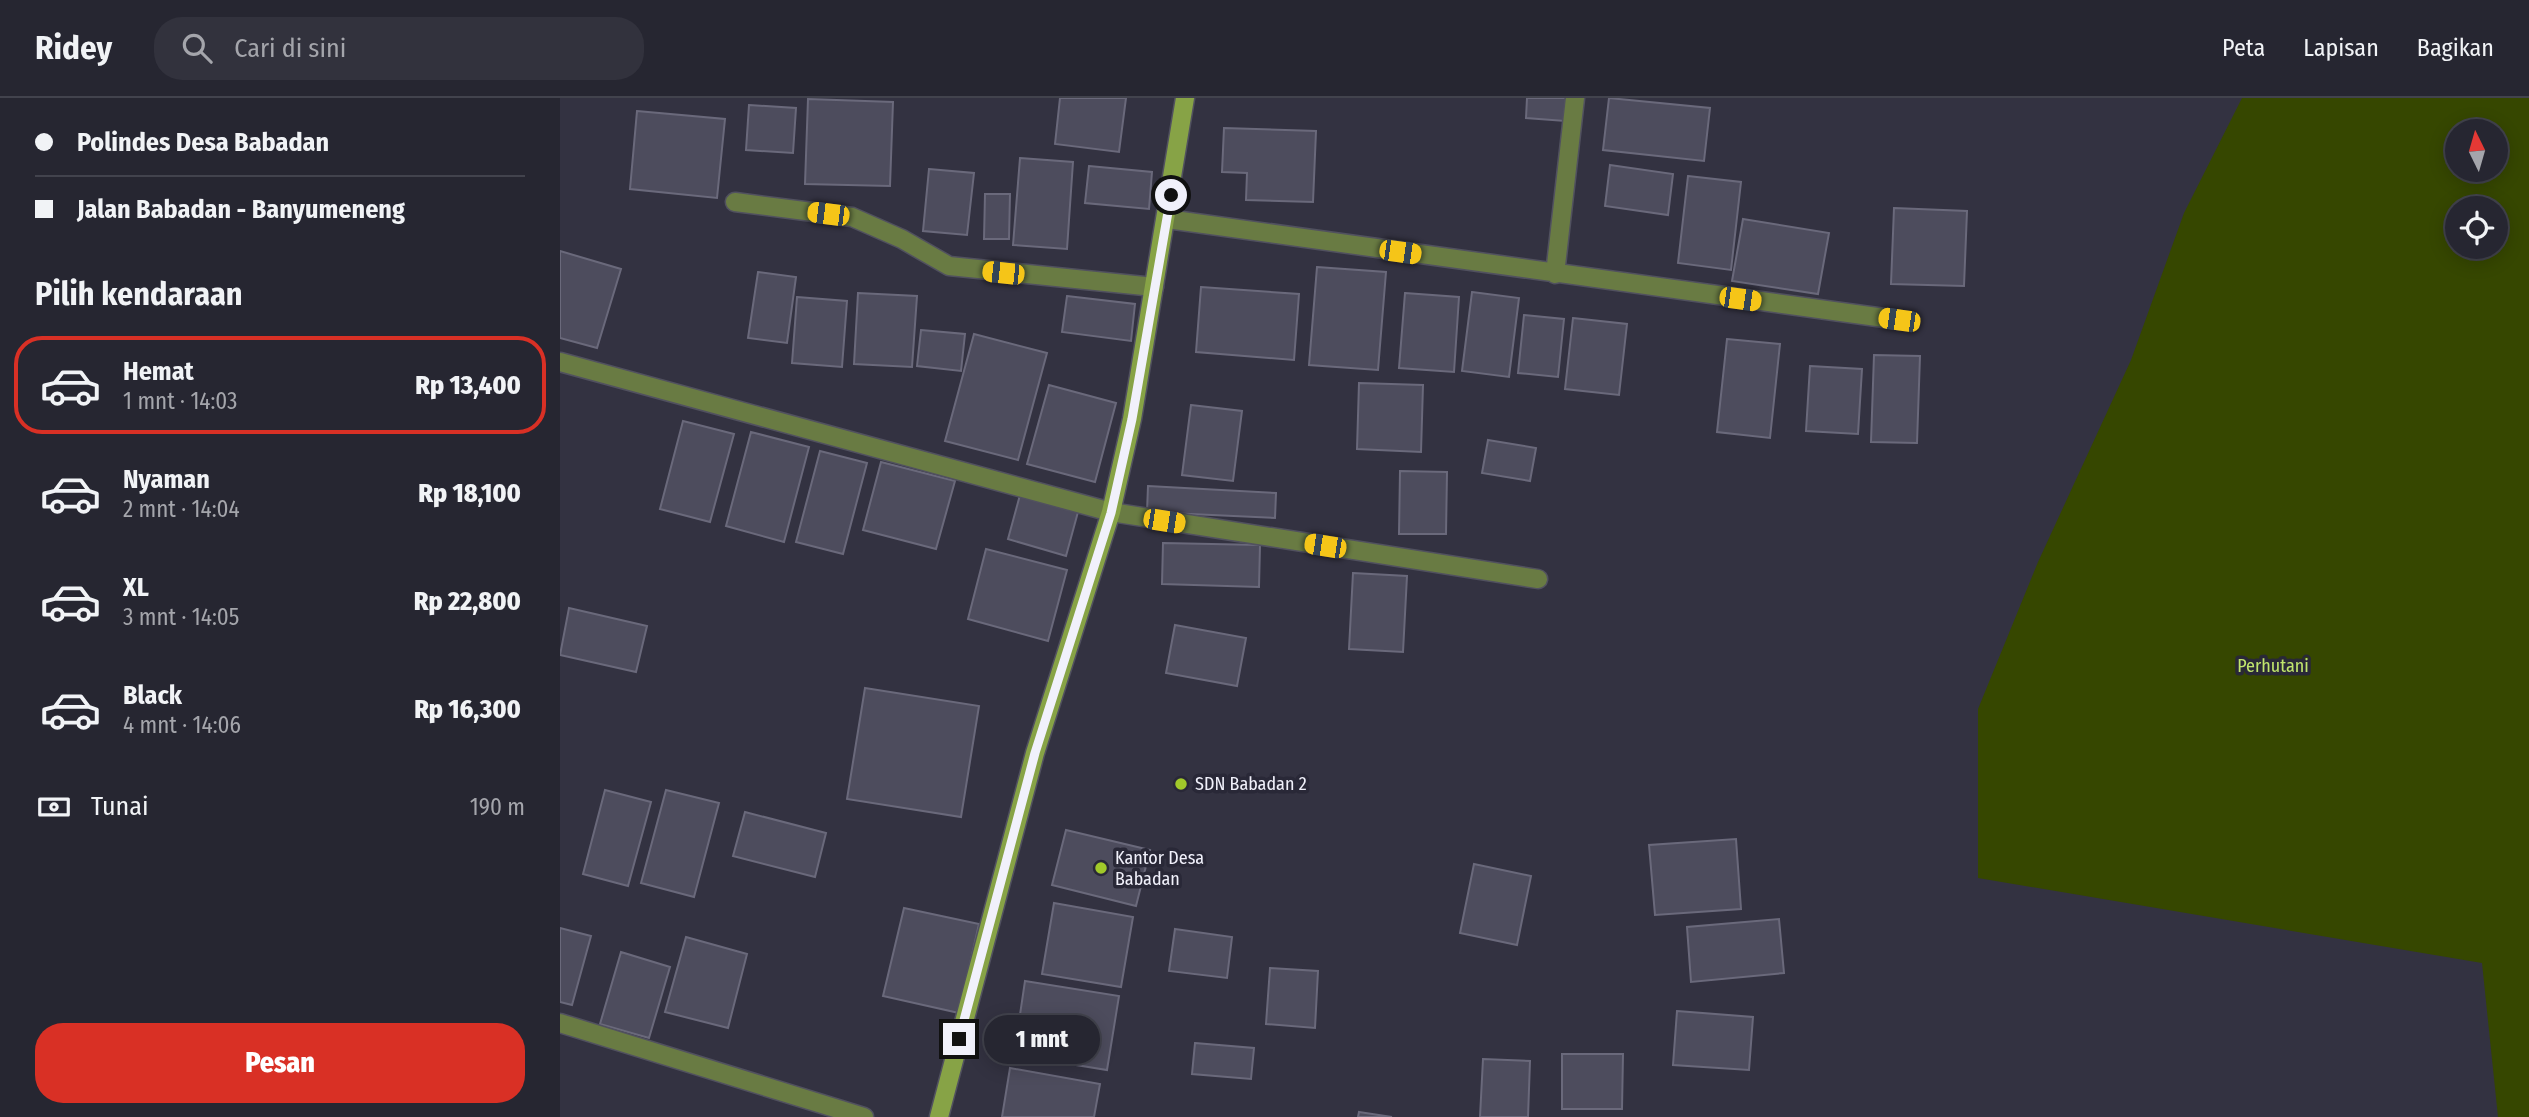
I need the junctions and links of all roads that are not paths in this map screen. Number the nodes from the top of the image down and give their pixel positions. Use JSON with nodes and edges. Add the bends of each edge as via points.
{"nodes":[{"id":1,"x":1185,"y":98,"type":"edge"},
{"id":2,"x":1575,"y":98,"type":"edge"},
{"id":3,"x":735,"y":202,"type":"dead end"},
{"id":4,"x":1167,"y":219,"type":"junction"},
{"id":5,"x":1555,"y":274,"type":"junction"},
{"id":6,"x":1154,"y":287,"type":"junction"},
{"id":7,"x":1899,"y":320,"type":"dead end"},
{"id":8,"x":560,"y":362,"type":"edge"},
{"id":9,"x":1111,"y":513,"type":"junction"},
{"id":10,"x":1538,"y":579,"type":"dead end"},
{"id":11,"x":560,"y":1023,"type":"edge"},
{"id":12,"x":864,"y":1117,"type":"edge"},
{"id":13,"x":939,"y":1117,"type":"edge"}],
"edges":[{"from":1,"to":4,"type":"street"},
{"from":2,"to":5,"type":"street"},
{"from":3,"to":6,"type":"street","via":[[852,217],[949,266]]},
{"from":4,"to":5,"type":"street"},
{"from":4,"to":6,"type":"street"},
{"from":5,"to":7,"type":"street"},
{"from":6,"to":9,"type":"street"},
{"from":8,"to":9,"type":"street"},
{"from":9,"to":10,"type":"street"},
{"from":9,"to":13,"type":"street","via":[[1035,753]]},
{"from":11,"to":12,"type":"street"}]}
